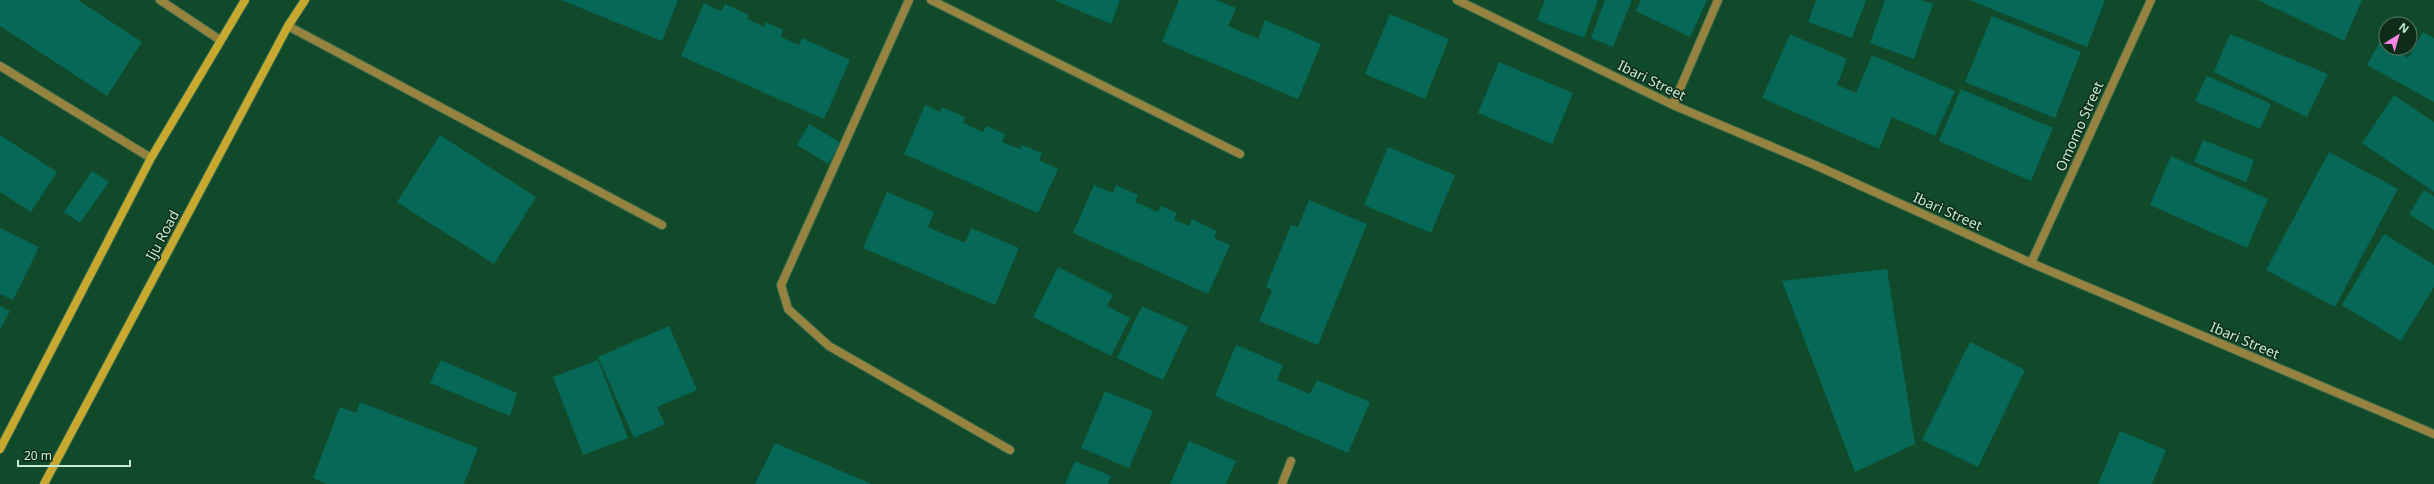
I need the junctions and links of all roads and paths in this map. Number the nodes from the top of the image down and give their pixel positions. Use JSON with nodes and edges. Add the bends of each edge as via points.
{"nodes":[{"id":1,"x":160,"y":0,"type":"edge"},
{"id":2,"x":245,"y":0,"type":"edge"},
{"id":3,"x":305,"y":0,"type":"edge"},
{"id":4,"x":909,"y":0,"type":"edge"},
{"id":5,"x":932,"y":0,"type":"edge"},
{"id":6,"x":1457,"y":0,"type":"edge"},
{"id":7,"x":1718,"y":0,"type":"edge"},
{"id":8,"x":2151,"y":0,"type":"edge"},
{"id":9,"x":288,"y":26,"type":"junction"},
{"id":10,"x":220,"y":40,"type":"junction"},
{"id":11,"x":0,"y":66,"type":"edge"},
{"id":12,"x":1673,"y":106,"type":"junction"},
{"id":13,"x":1240,"y":154,"type":"dead end"},
{"id":14,"x":151,"y":158,"type":"junction"},
{"id":15,"x":662,"y":225,"type":"dead end"},
{"id":16,"x":2032,"y":263,"type":"junction"},
{"id":17,"x":2434,"y":434,"type":"edge"},
{"id":18,"x":0,"y":449,"type":"edge"},
{"id":19,"x":1010,"y":450,"type":"dead end"},
{"id":20,"x":1291,"y":461,"type":"dead end"},
{"id":21,"x":44,"y":484,"type":"edge"},
{"id":22,"x":1282,"y":484,"type":"edge"}],
"edges":[{"from":1,"to":10,"type":"street"},
{"from":2,"to":10,"type":"main road"},
{"from":3,"to":9,"type":"main road","name":"Iju Road"},
{"from":4,"to":19,"type":"street","via":[[781,285],[788,309],[829,346]]},
{"from":5,"to":13,"type":"street"},
{"from":6,"to":12,"type":"street","name":"Ibari Street"},
{"from":7,"to":12,"type":"street"},
{"from":8,"to":16,"type":"street","name":"Omomo Street"},
{"from":9,"to":15,"type":"street"},
{"from":9,"to":21,"type":"main road","name":"Iju Road"},
{"from":10,"to":14,"type":"main road"},
{"from":11,"to":14,"type":"street"},
{"from":12,"to":16,"type":"street","name":"Ibari Street","via":[[1815,165]]},
{"from":14,"to":18,"type":"main road"},
{"from":16,"to":17,"type":"street","name":"Ibari Street"},
{"from":20,"to":22,"type":"street"}]}
